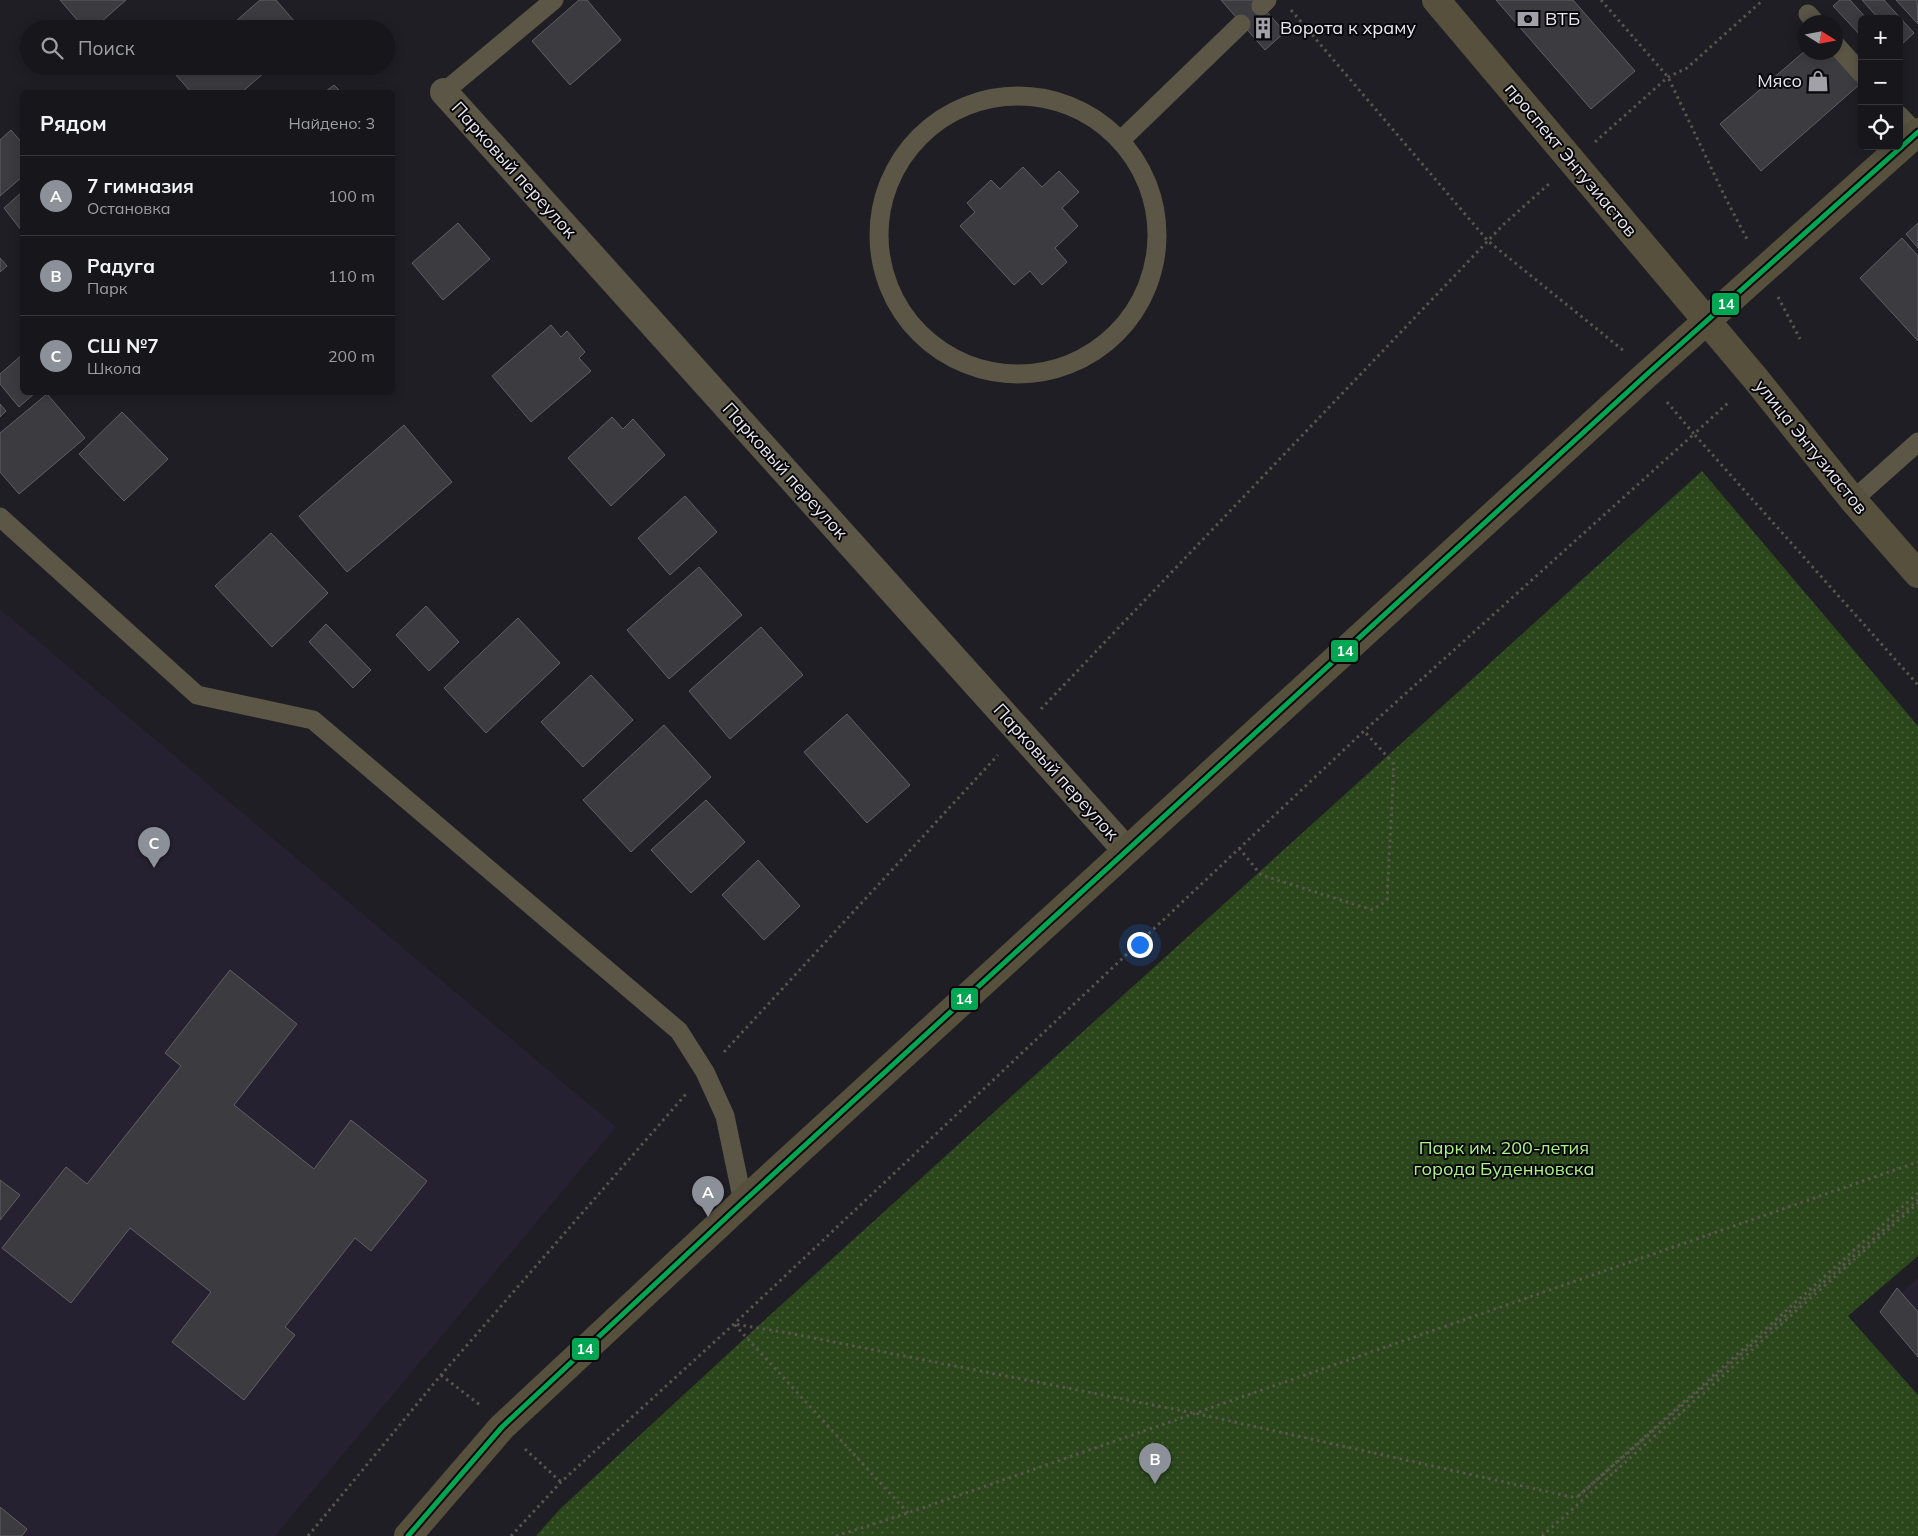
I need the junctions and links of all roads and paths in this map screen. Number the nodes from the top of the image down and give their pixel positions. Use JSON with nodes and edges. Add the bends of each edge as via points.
{"nodes":[{"id":1,"x":554,"y":0,"type":"edge"},
{"id":2,"x":1436,"y":0,"type":"edge"},
{"id":3,"x":1601,"y":0,"type":"edge"},
{"id":4,"x":1763,"y":0,"type":"edge"},
{"id":5,"x":1289,"y":8,"type":"dead end"},
{"id":6,"x":1241,"y":24,"type":"dead end"},
{"id":7,"x":1843,"y":53,"type":"edge"},
{"id":8,"x":1858,"y":70,"type":"edge"},
{"id":9,"x":1668,"y":77,"type":"junction"},
{"id":10,"x":444,"y":92,"type":"joint"},
{"id":11,"x":1911,"y":127,"type":"edge"},
{"id":12,"x":1121,"y":140,"type":"junction"},
{"id":13,"x":1572,"y":163,"type":"junction"},
{"id":14,"x":1488,"y":241,"type":"junction"},
{"id":15,"x":1763,"y":269,"type":"junction"},
{"id":16,"x":1705,"y":321,"type":"junction"},
{"id":17,"x":1800,"y":339,"type":"dead end"},
{"id":18,"x":1624,"y":351,"type":"dead end"},
{"id":19,"x":1667,"y":402,"type":"dead end"},
{"id":20,"x":1729,"y":402,"type":"dead end"},
{"id":21,"x":1694,"y":434,"type":"junction"},
{"id":22,"x":1918,"y":442,"type":"edge"},
{"id":23,"x":1853,"y":500,"type":"junction"},
{"id":24,"x":0,"y":517,"type":"edge"},
{"id":25,"x":1918,"y":574,"type":"edge"},
{"id":26,"x":1918,"y":685,"type":"edge"},
{"id":27,"x":1364,"y":731,"type":"junction"},
{"id":28,"x":1020,"y":732,"type":"junction"},
{"id":29,"x":1239,"y":848,"type":"junction"},
{"id":30,"x":1126,"y":850,"type":"junction"},
{"id":31,"x":705,"y":1072,"type":"junction"},
{"id":32,"x":1918,"y":1162,"type":"edge"},
{"id":33,"x":1918,"y":1194,"type":"edge"},
{"id":34,"x":743,"y":1202,"type":"junction"},
{"id":35,"x":1918,"y":1202,"type":"edge"},
{"id":36,"x":734,"y":1324,"type":"junction"},
{"id":37,"x":441,"y":1374,"type":"junction"},
{"id":38,"x":483,"y":1408,"type":"dead end"},
{"id":39,"x":1194,"y":1413,"type":"junction"},
{"id":40,"x":525,"y":1449,"type":"dead end"},
{"id":41,"x":560,"y":1482,"type":"junction"},
{"id":42,"x":1576,"y":1498,"type":"junction"},
{"id":43,"x":908,"y":1513,"type":"junction"},
{"id":44,"x":308,"y":1536,"type":"edge"},
{"id":45,"x":408,"y":1536,"type":"edge"},
{"id":46,"x":512,"y":1536,"type":"edge"},
{"id":47,"x":836,"y":1536,"type":"edge"},
{"id":48,"x":1542,"y":1536,"type":"edge"}],
"edges":[{"from":1,"to":10,"type":"lane"},
{"from":2,"to":13,"type":"street","name":"проспект Энтузиастов"},
{"from":3,"to":9,"type":"path"},
{"from":4,"to":9,"type":"path","via":[[1687,68]]},
{"from":5,"to":14,"type":"path"},
{"from":6,"to":12,"type":"lane"},
{"from":7,"to":8,"type":"lane"},
{"from":9,"to":13,"type":"path"},
{"from":9,"to":15,"type":"path"},
{"from":10,"to":28,"type":"street","name":"Парковый переулок"},
{"from":11,"to":15,"type":"street"},
{"from":12,"to":12,"type":"lane","via":[[1145,182],[1155,232],[1151,276],[1130,322],[1107,348],[1076,364],[1044,373],[1005,374],[970,366],[937,349],[910,322],[892,292],[880,254],[880,219],[887,183],[907,147],[937,121],[972,104],[1014,93],[1061,103],[1096,120]]},
{"from":13,"to":14,"type":"path"},
{"from":13,"to":16,"type":"street","name":"проспект Энтузиастов"},
{"from":14,"to":18,"type":"path"},
{"from":14,"to":28,"type":"path"},
{"from":15,"to":16,"type":"street"},
{"from":15,"to":17,"type":"path"},
{"from":16,"to":23,"type":"street","name":"улица Энтузиастов"},
{"from":16,"to":30,"type":"street"},
{"from":19,"to":21,"type":"path"},
{"from":20,"to":21,"type":"path"},
{"from":21,"to":26,"type":"path"},
{"from":21,"to":27,"type":"path"},
{"from":22,"to":23,"type":"lane"},
{"from":23,"to":25,"type":"street","name":"улица Энтузиастов"},
{"from":24,"to":31,"type":"lane","via":[[198,694],[313,720],[679,1031]]},
{"from":27,"to":29,"type":"path"},
{"from":27,"to":29,"type":"path","via":[[1394,764],[1387,900],[1373,910],[1262,875]]},
{"from":28,"to":30,"type":"street","name":"Парковый переулок"},
{"from":28,"to":31,"type":"path"},
{"from":29,"to":36,"type":"path"},
{"from":30,"to":34,"type":"street"},
{"from":31,"to":34,"type":"lane","via":[[725,1116]]},
{"from":31,"to":37,"type":"path"},
{"from":32,"to":39,"type":"path"},
{"from":33,"to":42,"type":"path"},
{"from":34,"to":45,"type":"street","via":[[502,1427]]},
{"from":35,"to":42,"type":"path"},
{"from":35,"to":48,"type":"path"},
{"from":36,"to":39,"type":"path"},
{"from":36,"to":41,"type":"path"},
{"from":36,"to":43,"type":"path"},
{"from":37,"to":38,"type":"path"},
{"from":37,"to":44,"type":"path"},
{"from":39,"to":42,"type":"path"},
{"from":39,"to":43,"type":"path"},
{"from":40,"to":41,"type":"path"},
{"from":41,"to":46,"type":"path"},
{"from":43,"to":47,"type":"path"}]}
